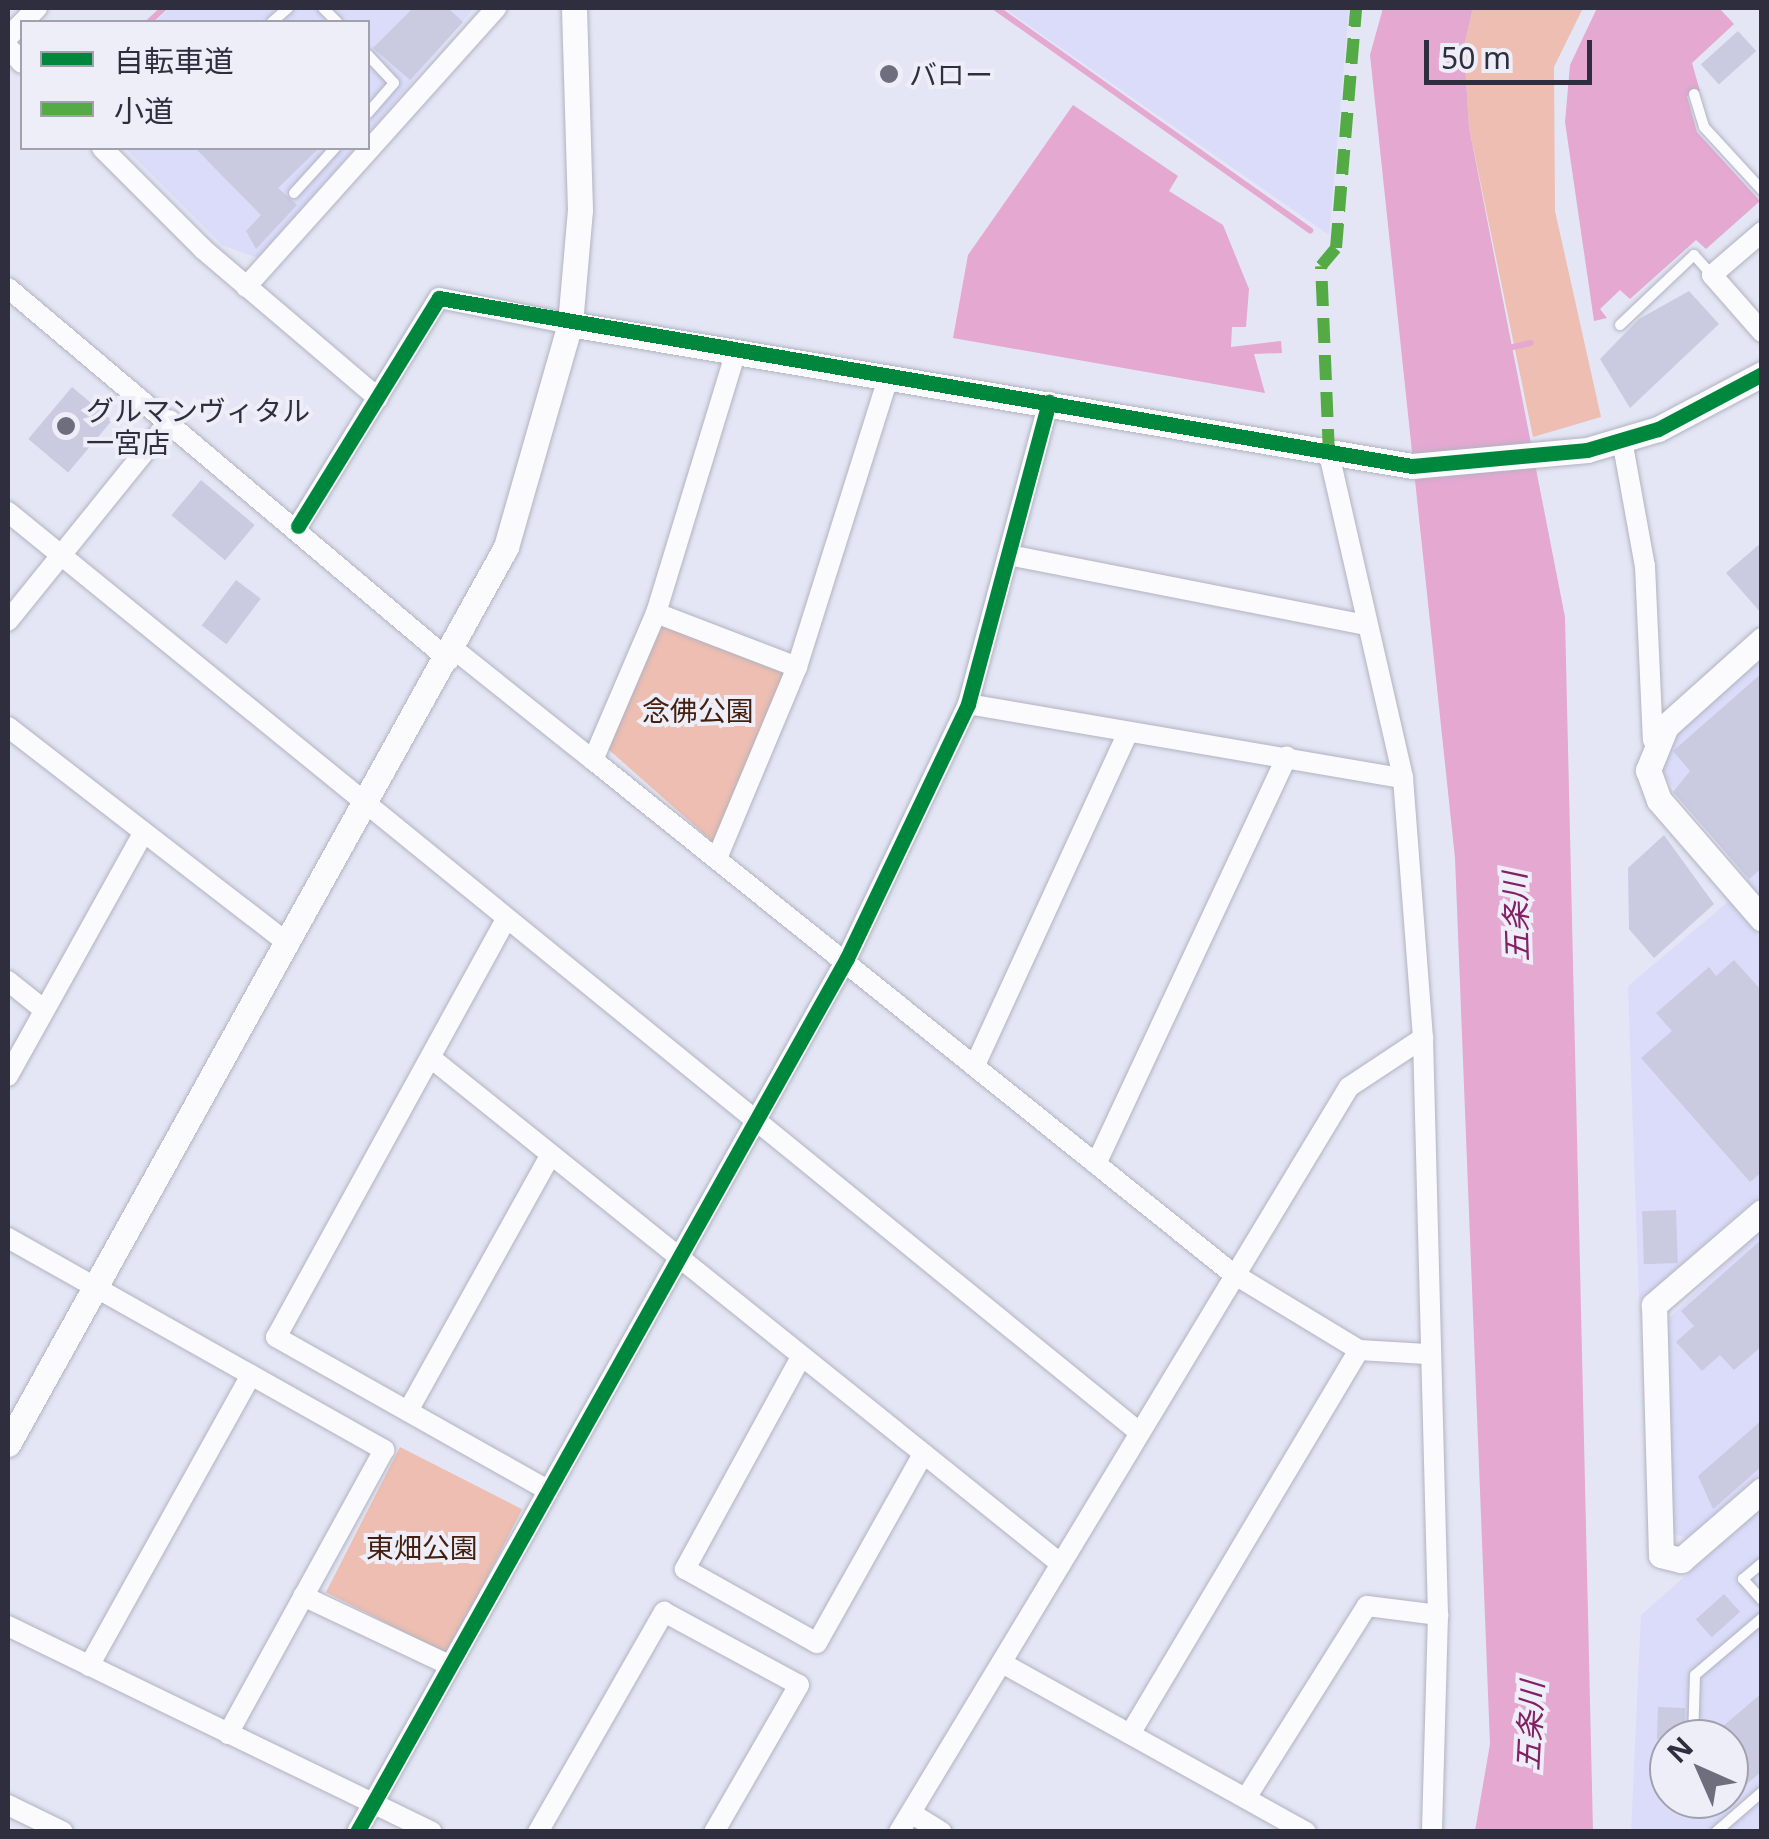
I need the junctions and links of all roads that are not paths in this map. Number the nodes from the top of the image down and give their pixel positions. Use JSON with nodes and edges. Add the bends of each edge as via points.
{"nodes":[{"id":1,"x":574,"y":8,"type":"edge"},
{"id":2,"x":489,"y":10,"type":"edge"},
{"id":3,"x":370,"y":57,"type":"edge"},
{"id":4,"x":1694,"y":94,"type":"dead end"},
{"id":5,"x":370,"y":110,"type":"edge"},
{"id":6,"x":370,"y":146,"type":"edge"},
{"id":7,"x":104,"y":150,"type":"edge"},
{"id":8,"x":334,"y":150,"type":"edge"},
{"id":9,"x":366,"y":150,"type":"edge"},
{"id":10,"x":1762,"y":190,"type":"edge"},
{"id":11,"x":294,"y":193,"type":"dead end"},
{"id":12,"x":1762,"y":232,"type":"edge"},
{"id":13,"x":1712,"y":275,"type":"junction"},
{"id":14,"x":246,"y":287,"type":"junction"},
{"id":15,"x":8,"y":288,"type":"edge"},
{"id":16,"x":570,"y":324,"type":"junction"},
{"id":17,"x":1620,"y":325,"type":"dead end"},
{"id":18,"x":1762,"y":332,"type":"edge"},
{"id":19,"x":736,"y":351,"type":"junction"},
{"id":20,"x":1762,"y":374,"type":"edge"},
{"id":21,"x":889,"y":376,"type":"junction"},
{"id":22,"x":378,"y":398,"type":"junction"},
{"id":23,"x":1049,"y":402,"type":"junction"},
{"id":24,"x":170,"y":420,"type":"junction"},
{"id":25,"x":1622,"y":440,"type":"junction"},
{"id":26,"x":1330,"y":454,"type":"junction"},
{"id":27,"x":8,"y":512,"type":"edge"},
{"id":28,"x":298,"y":526,"type":"junction"},
{"id":29,"x":60,"y":555,"type":"junction"},
{"id":30,"x":1014,"y":556,"type":"junction"},
{"id":31,"x":656,"y":613,"type":"junction"},
{"id":32,"x":8,"y":621,"type":"edge"},
{"id":33,"x":1362,"y":624,"type":"junction"},
{"id":34,"x":1762,"y":640,"type":"edge"},
{"id":35,"x":452,"y":655,"type":"junction"},
{"id":36,"x":798,"y":667,"type":"junction"},
{"id":37,"x":968,"y":704,"type":"junction"},
{"id":38,"x":8,"y":727,"type":"edge"},
{"id":39,"x":1128,"y":732,"type":"junction"},
{"id":40,"x":1653,"y":740,"type":"junction"},
{"id":41,"x":1287,"y":758,"type":"junction"},
{"id":42,"x":593,"y":760,"type":"junction"},
{"id":43,"x":1402,"y":778,"type":"junction"},
{"id":44,"x":368,"y":808,"type":"junction"},
{"id":45,"x":142,"y":835,"type":"junction"},
{"id":46,"x":718,"y":856,"type":"junction"},
{"id":47,"x":1762,"y":919,"type":"edge"},
{"id":48,"x":505,"y":921,"type":"junction"},
{"id":49,"x":289,"y":944,"type":"junction"},
{"id":50,"x":847,"y":958,"type":"junction"},
{"id":51,"x":8,"y":982,"type":"edge"},
{"id":52,"x":43,"y":1009,"type":"junction"},
{"id":53,"x":1424,"y":1038,"type":"junction"},
{"id":54,"x":431,"y":1058,"type":"junction"},
{"id":55,"x":975,"y":1065,"type":"junction"},
{"id":56,"x":8,"y":1076,"type":"edge"},
{"id":57,"x":758,"y":1123,"type":"junction"},
{"id":58,"x":550,"y":1156,"type":"junction"},
{"id":59,"x":1096,"y":1164,"type":"junction"},
{"id":60,"x":1762,"y":1212,"type":"edge"},
{"id":61,"x":8,"y":1238,"type":"edge"},
{"id":62,"x":678,"y":1260,"type":"junction"},
{"id":63,"x":1232,"y":1274,"type":"junction"},
{"id":64,"x":94,"y":1287,"type":"junction"},
{"id":65,"x":1359,"y":1350,"type":"junction"},
{"id":66,"x":1426,"y":1354,"type":"junction"},
{"id":67,"x":801,"y":1357,"type":"junction"},
{"id":68,"x":251,"y":1375,"type":"junction"},
{"id":69,"x":408,"y":1411,"type":"junction"},
{"id":70,"x":1138,"y":1432,"type":"junction"},
{"id":71,"x":8,"y":1444,"type":"edge"},
{"id":72,"x":923,"y":1454,"type":"junction"},
{"id":73,"x":546,"y":1490,"type":"junction"},
{"id":74,"x":1762,"y":1490,"type":"edge"},
{"id":75,"x":1762,"y":1562,"type":"edge"},
{"id":76,"x":1061,"y":1564,"type":"junction"},
{"id":77,"x":303,"y":1596,"type":"junction"},
{"id":78,"x":1762,"y":1600,"type":"edge"},
{"id":79,"x":1438,"y":1615,"type":"junction"},
{"id":80,"x":1762,"y":1618,"type":"edge"},
{"id":81,"x":8,"y":1626,"type":"edge"},
{"id":82,"x":1002,"y":1663,"type":"junction"},
{"id":83,"x":448,"y":1665,"type":"junction"},
{"id":84,"x":89,"y":1666,"type":"junction"},
{"id":85,"x":1694,"y":1719,"type":"edge"},
{"id":86,"x":228,"y":1734,"type":"junction"},
{"id":87,"x":1130,"y":1734,"type":"junction"},
{"id":88,"x":1762,"y":1792,"type":"edge"},
{"id":89,"x":1246,"y":1798,"type":"junction"},
{"id":90,"x":372,"y":1801,"type":"junction"},
{"id":91,"x":8,"y":1804,"type":"edge"},
{"id":92,"x":905,"y":1822,"type":"edge"},
{"id":93,"x":63,"y":1832,"type":"edge"},
{"id":94,"x":357,"y":1832,"type":"edge"},
{"id":95,"x":432,"y":1832,"type":"edge"},
{"id":96,"x":538,"y":1832,"type":"edge"},
{"id":97,"x":714,"y":1832,"type":"edge"},
{"id":98,"x":942,"y":1832,"type":"edge"},
{"id":99,"x":1306,"y":1832,"type":"edge"},
{"id":100,"x":1432,"y":1832,"type":"edge"},
{"id":101,"x":1716,"y":1832,"type":"edge"}],
"edges":[{"from":1,"to":16,"type":"street","via":[[580,210]]},
{"from":2,"to":6,"type":"street"},
{"from":3,"to":5,"type":"lane","via":[[394,83]]},
{"from":4,"to":10,"type":"lane","via":[[1704,127]]},
{"from":7,"to":14,"type":"street"},
{"from":8,"to":11,"type":"lane"},
{"from":9,"to":14,"type":"street"},
{"from":12,"to":13,"type":"street"},
{"from":13,"to":17,"type":"lane","via":[[1694,255]]},
{"from":13,"to":18,"type":"street"},
{"from":14,"to":22,"type":"street"},
{"from":15,"to":24,"type":"street"},
{"from":16,"to":19,"type":"street"},
{"from":16,"to":22,"type":"street","via":[[439,298]]},
{"from":16,"to":35,"type":"street","via":[[506,547]]},
{"from":19,"to":21,"type":"street"},
{"from":19,"to":31,"type":"street"},
{"from":20,"to":25,"type":"street"},
{"from":21,"to":23,"type":"street"},
{"from":21,"to":36,"type":"street"},
{"from":22,"to":28,"type":"street"},
{"from":23,"to":26,"type":"street"},
{"from":23,"to":30,"type":"street"},
{"from":24,"to":28,"type":"street"},
{"from":24,"to":29,"type":"street"},
{"from":25,"to":26,"type":"street","via":[[1498,465],[1360,461]]},
{"from":25,"to":40,"type":"street","via":[[1644,566]]},
{"from":26,"to":33,"type":"street"},
{"from":27,"to":29,"type":"street"},
{"from":28,"to":35,"type":"street"},
{"from":29,"to":32,"type":"street"},
{"from":29,"to":44,"type":"street"},
{"from":30,"to":33,"type":"street"},
{"from":30,"to":37,"type":"street"},
{"from":31,"to":36,"type":"street"},
{"from":31,"to":42,"type":"street"},
{"from":33,"to":43,"type":"street"},
{"from":34,"to":40,"type":"street"},
{"from":35,"to":42,"type":"street"},
{"from":35,"to":44,"type":"street"},
{"from":36,"to":46,"type":"street"},
{"from":37,"to":39,"type":"street"},
{"from":37,"to":50,"type":"street"},
{"from":38,"to":45,"type":"street"},
{"from":39,"to":41,"type":"street"},
{"from":39,"to":55,"type":"street"},
{"from":40,"to":47,"type":"street","via":[[1650,784]]},
{"from":41,"to":43,"type":"street"},
{"from":41,"to":59,"type":"street"},
{"from":42,"to":46,"type":"street"},
{"from":43,"to":53,"type":"street"},
{"from":44,"to":48,"type":"street"},
{"from":44,"to":49,"type":"street"},
{"from":45,"to":49,"type":"street"},
{"from":45,"to":52,"type":"street"},
{"from":46,"to":50,"type":"street"},
{"from":48,"to":54,"type":"street"},
{"from":48,"to":57,"type":"street"},
{"from":49,"to":64,"type":"street"},
{"from":50,"to":55,"type":"street"},
{"from":50,"to":57,"type":"street"},
{"from":51,"to":52,"type":"street"},
{"from":52,"to":56,"type":"street"},
{"from":53,"to":63,"type":"street","via":[[1349,1088]]},
{"from":53,"to":66,"type":"street"},
{"from":54,"to":58,"type":"street"},
{"from":54,"to":69,"type":"street","via":[[276,1337]]},
{"from":55,"to":59,"type":"street"},
{"from":57,"to":62,"type":"street"},
{"from":57,"to":70,"type":"street"},
{"from":58,"to":62,"type":"street"},
{"from":58,"to":69,"type":"street"},
{"from":59,"to":63,"type":"street"},
{"from":60,"to":74,"type":"street","via":[[1654,1305],[1661,1555],[1681,1560]]},
{"from":61,"to":64,"type":"street"},
{"from":62,"to":67,"type":"street"},
{"from":62,"to":73,"type":"street"},
{"from":63,"to":65,"type":"street"},
{"from":63,"to":70,"type":"street"},
{"from":64,"to":68,"type":"street"},
{"from":64,"to":71,"type":"street"},
{"from":65,"to":66,"type":"street"},
{"from":65,"to":87,"type":"street"},
{"from":66,"to":79,"type":"street"},
{"from":67,"to":72,"type":"street"},
{"from":67,"to":72,"type":"street","via":[[685,1568],[817,1643]]},
{"from":68,"to":77,"type":"street","via":[[384,1450]]},
{"from":68,"to":84,"type":"street"},
{"from":69,"to":73,"type":"street"},
{"from":70,"to":76,"type":"street"},
{"from":72,"to":76,"type":"street"},
{"from":73,"to":83,"type":"street"},
{"from":75,"to":78,"type":"lane","via":[[1743,1578]]},
{"from":76,"to":82,"type":"street"},
{"from":77,"to":83,"type":"street"},
{"from":77,"to":86,"type":"street"},
{"from":79,"to":89,"type":"street","via":[[1366,1606]]},
{"from":79,"to":100,"type":"street"},
{"from":80,"to":85,"type":"lane","via":[[1695,1675]]},
{"from":81,"to":84,"type":"street"},
{"from":82,"to":87,"type":"street"},
{"from":82,"to":92,"type":"street"},
{"from":83,"to":90,"type":"street"},
{"from":84,"to":86,"type":"street"},
{"from":86,"to":90,"type":"street"},
{"from":87,"to":89,"type":"street"},
{"from":88,"to":101,"type":"lane"},
{"from":89,"to":99,"type":"street"},
{"from":90,"to":94,"type":"street"},
{"from":90,"to":95,"type":"street"},
{"from":91,"to":93,"type":"street"},
{"from":92,"to":98,"type":"street"},
{"from":96,"to":97,"type":"street","via":[[664,1612],[799,1685]]}]}
